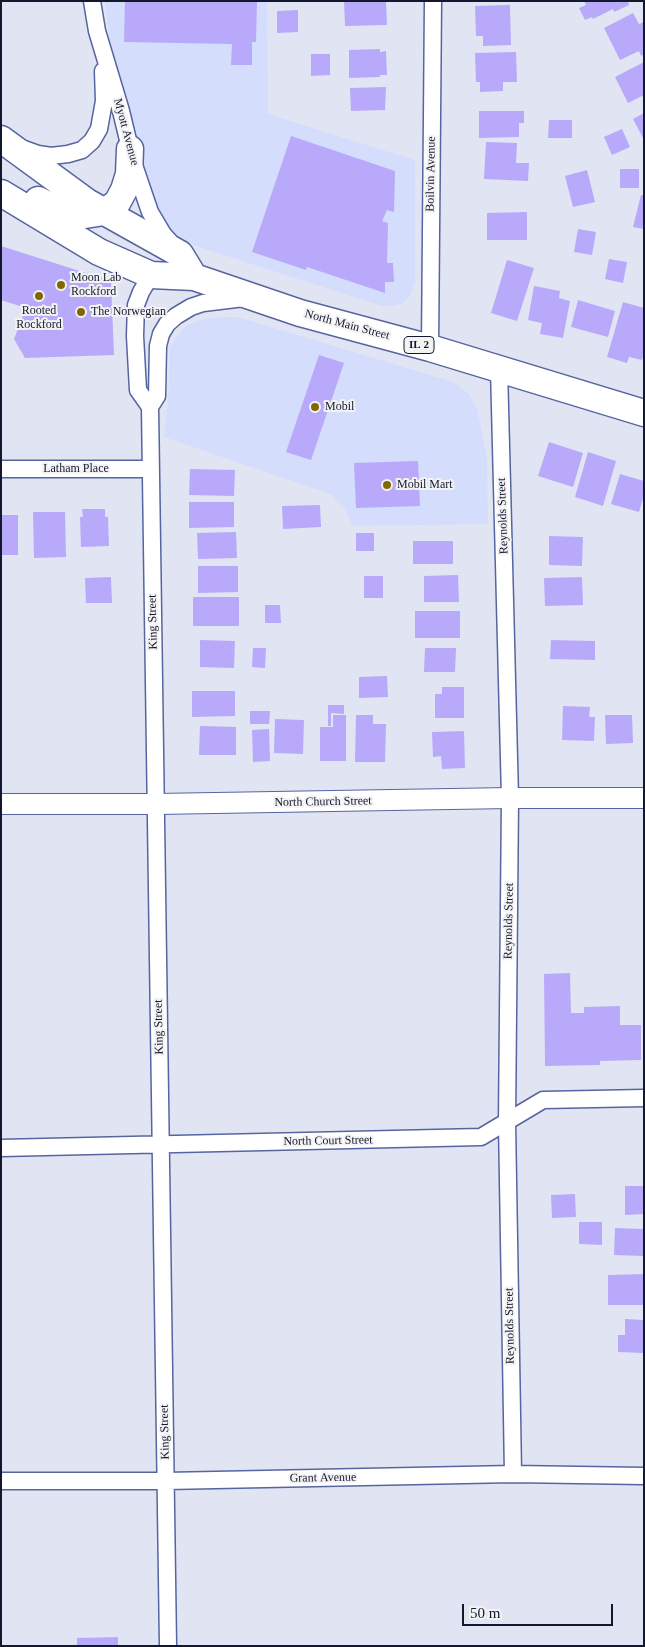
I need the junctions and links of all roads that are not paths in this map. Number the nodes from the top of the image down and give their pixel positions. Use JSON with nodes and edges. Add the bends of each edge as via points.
{"nodes":[{"id":1,"x":92,"y":1,"type":"edge"},
{"id":2,"x":433,"y":1,"type":"edge"},
{"id":3,"x":102,"y":49,"type":"junction"},
{"id":4,"x":4,"y":140,"type":"edge"},
{"id":5,"x":130,"y":149,"type":"junction"},
{"id":6,"x":1,"y":183,"type":"edge"},
{"id":7,"x":1,"y":193,"type":"edge"},
{"id":8,"x":104,"y":212,"type":"junction"},
{"id":9,"x":180,"y":254,"type":"junction"},
{"id":10,"x":151,"y":275,"type":"junction"},
{"id":11,"x":194,"y":277,"type":"junction"},
{"id":12,"x":256,"y":298,"type":"junction"},
{"id":13,"x":430,"y":348,"type":"junction"},
{"id":14,"x":499,"y":368,"type":"junction"},
{"id":15,"x":150,"y":407,"type":"junction"},
{"id":16,"x":644,"y":413,"type":"edge"},
{"id":17,"x":1,"y":469,"type":"edge"},
{"id":18,"x":151,"y":469,"type":"junction"},
{"id":19,"x":510,"y":798,"type":"junction"},
{"id":20,"x":644,"y":798,"type":"edge"},
{"id":21,"x":1,"y":804,"type":"edge"},
{"id":22,"x":156,"y":804,"type":"junction"},
{"id":23,"x":644,"y":1098,"type":"edge"},
{"id":24,"x":507,"y":1122,"type":"junction"},
{"id":25,"x":161,"y":1144,"type":"junction"},
{"id":26,"x":1,"y":1148,"type":"edge"},
{"id":27,"x":513,"y":1474,"type":"junction"},
{"id":28,"x":644,"y":1476,"type":"edge"},
{"id":29,"x":1,"y":1481,"type":"edge"},
{"id":30,"x":166,"y":1481,"type":"junction"},
{"id":31,"x":168,"y":1646,"type":"edge"}],
"edges":[{"from":1,"to":3,"type":"street","name":"Myott Avenue"},
{"from":2,"to":13,"type":"street","name":"Boilvin Avenue"},
{"from":3,"to":4,"type":"street","via":[[104,102],[99,129],[92,141],[82,150],[50,156]]},
{"from":3,"to":5,"type":"street","name":"Myott Avenue"},
{"from":4,"to":8,"type":"main road"},
{"from":5,"to":8,"type":"main road","via":[[129,174],[124,190],[117,203]]},
{"from":5,"to":9,"type":"street","name":"Myott Avenue","via":[[150,212]]},
{"from":6,"to":8,"type":"main road","via":[[60,211],[85,215]]},
{"from":7,"to":10,"type":"main road","name":"North Main Street","number":"IL 2","via":[[99,252]]},
{"from":8,"to":9,"type":"main road"},
{"from":9,"to":11,"type":"main road"},
{"from":10,"to":11,"type":"main road","name":"North Main Street","number":"IL 2"},
{"from":10,"to":15,"type":"street","name":"King Street","via":[[136,305],[135,336],[138,390]]},
{"from":11,"to":12,"type":"main road","name":"North Main Street","number":"IL 2"},
{"from":12,"to":13,"type":"main road","name":"North Main Street","number":"IL 2"},
{"from":12,"to":15,"type":"street","name":"King Street","via":[[204,303],[191,307],[167,324],[158,346],[157,396]]},
{"from":13,"to":14,"type":"main road","name":"North Main Street","number":"IL 2"},
{"from":14,"to":16,"type":"main road","name":"North Main Street","number":"IL 2"},
{"from":14,"to":19,"type":"street","name":"Reynolds Street"},
{"from":15,"to":18,"type":"street","name":"King Street"},
{"from":17,"to":18,"type":"street","name":"Latham Place"},
{"from":18,"to":22,"type":"street","name":"King Street"},
{"from":19,"to":20,"type":"street","name":"North Church Street"},
{"from":19,"to":22,"type":"street","name":"North Church Street"},
{"from":19,"to":24,"type":"street","name":"Reynolds Street"},
{"from":21,"to":22,"type":"street","name":"North Church Street"},
{"from":22,"to":25,"type":"street","name":"King Street"},
{"from":23,"to":24,"type":"street","name":"North Court Street","via":[[543,1100]]},
{"from":24,"to":25,"type":"street","name":"North Court Street","via":[[481,1137]]},
{"from":24,"to":27,"type":"street","name":"Reynolds Street"},
{"from":25,"to":26,"type":"street","name":"North Court Street"},
{"from":25,"to":30,"type":"street","name":"King Street"},
{"from":27,"to":28,"type":"street","name":"Grant Avenue"},
{"from":27,"to":30,"type":"street","name":"Grant Avenue"},
{"from":29,"to":30,"type":"street","name":"Grant Avenue"},
{"from":30,"to":31,"type":"street","name":"King Street"}]}
